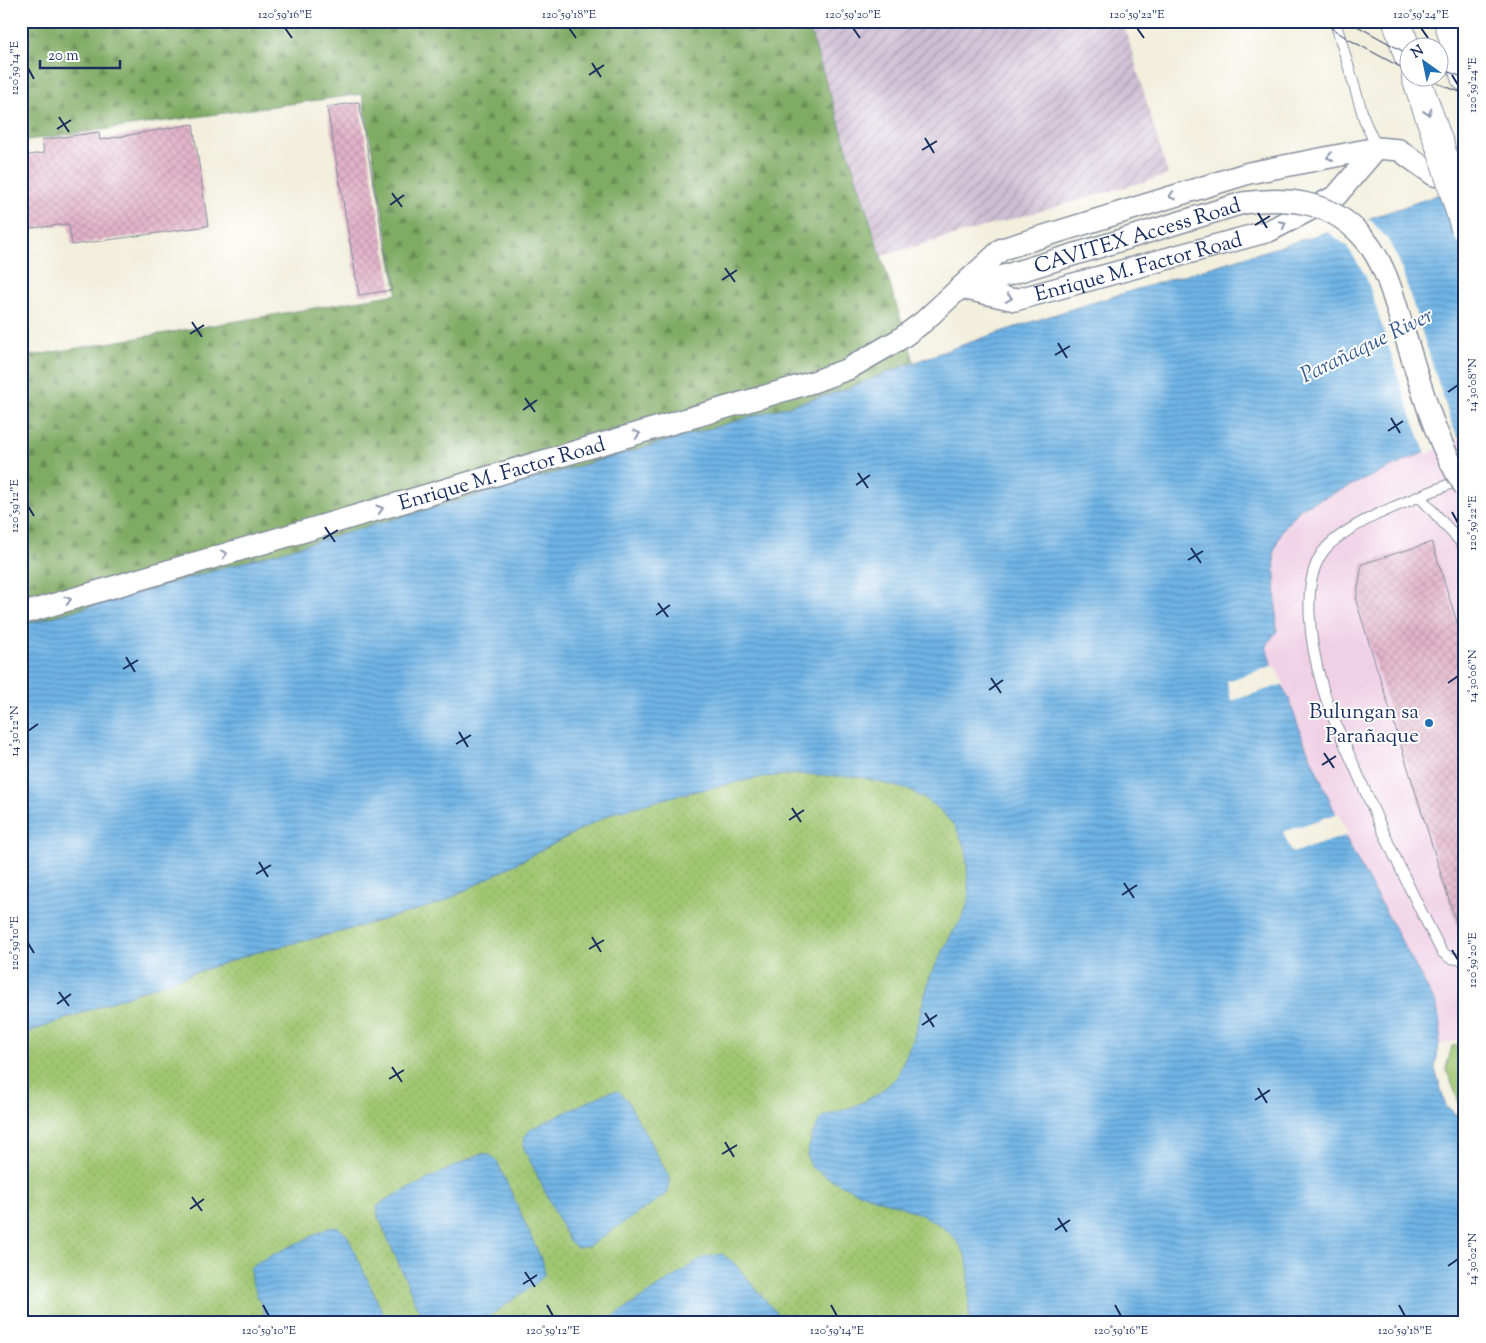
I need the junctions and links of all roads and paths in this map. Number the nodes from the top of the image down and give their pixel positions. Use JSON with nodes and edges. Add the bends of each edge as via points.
{"nodes":[{"id":1,"x":1335,"y":21,"type":"edge"},
{"id":2,"x":1397,"y":21,"type":"edge"},
{"id":3,"x":1448,"y":21,"type":"edge"},
{"id":4,"x":1402,"y":38,"type":"edge"},
{"id":5,"x":1465,"y":77,"type":"edge"},
{"id":6,"x":1420,"y":88,"type":"edge"},
{"id":7,"x":1378,"y":148,"type":"junction"},
{"id":8,"x":1465,"y":177,"type":"edge"},
{"id":9,"x":1465,"y":228,"type":"edge"},
{"id":10,"x":962,"y":288,"type":"junction"},
{"id":11,"x":1465,"y":477,"type":"edge"},
{"id":12,"x":1465,"y":487,"type":"edge"},
{"id":13,"x":1420,"y":497,"type":"junction"},
{"id":14,"x":1465,"y":547,"type":"edge"},
{"id":15,"x":21,"y":614,"type":"edge"},
{"id":16,"x":1465,"y":960,"type":"edge"}],
"edges":[{"from":1,"to":7,"type":"lane","via":[[1364,122]]},
{"from":2,"to":4,"type":"highway"},
{"from":3,"to":5,"type":"highway"},
{"from":6,"to":9,"type":"highway","one_way":true,"bridge":true},
{"from":7,"to":8,"type":"street","name":"Enrique M. Factor Road","via":[[1399,150],[1434,176]]},
{"from":7,"to":10,"type":"street","name":"Enrique M. Factor Road","one_way":true,"via":[[1249,173],[1002,249]]},
{"from":10,"to":7,"type":"street","name":"Enrique M. Factor Road","one_way":true,"via":[[1015,300],[1269,232],[1336,196]]},
{"from":10,"to":12,"type":"street","name":"CAVITEX Access Road","bridge":true,"via":[[1242,203],[1288,200],[1309,204],[1344,221],[1368,244],[1383,268],[1435,432]]},
{"from":15,"to":10,"type":"street","name":"Enrique M. Factor Road","one_way":true,"via":[[813,382],[876,354],[923,322]]},
{"from":11,"to":13,"type":"lane"},
{"from":13,"to":14,"type":"lane"},
{"from":13,"to":16,"type":"lane","via":[[1370,519],[1326,547],[1314,565],[1310,615],[1323,690],[1396,862],[1442,952],[1450,958]]}]}
